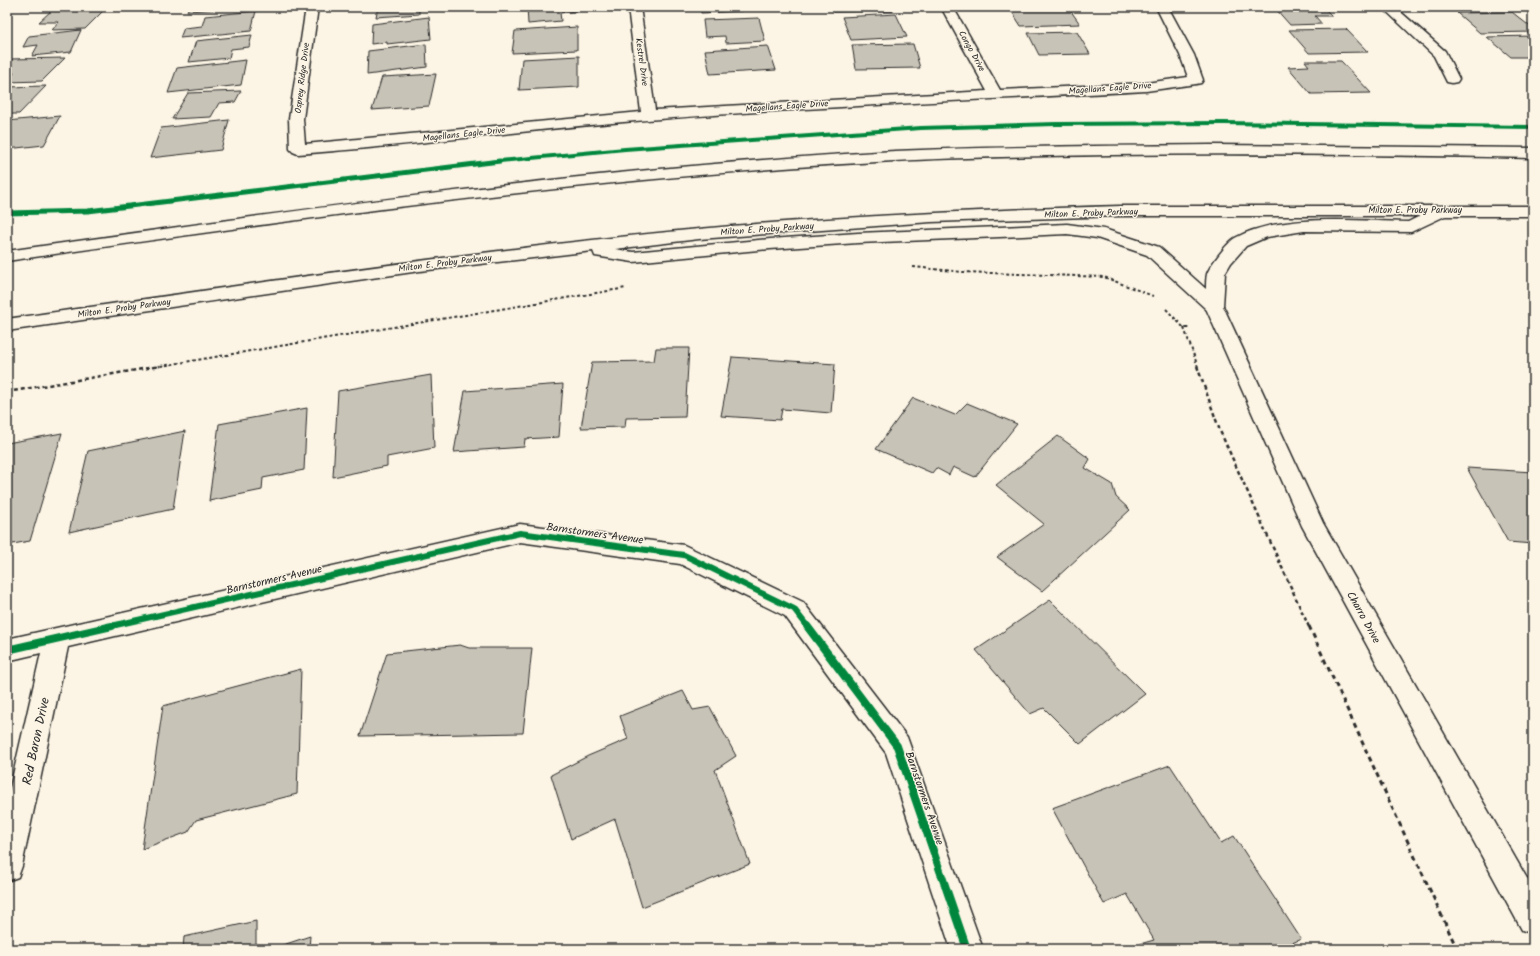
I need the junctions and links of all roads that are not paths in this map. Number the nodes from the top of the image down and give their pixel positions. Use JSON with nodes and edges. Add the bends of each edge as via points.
{"nodes":[{"id":1,"x":312,"y":7,"type":"edge"},
{"id":2,"x":634,"y":7,"type":"edge"},
{"id":3,"x":947,"y":7,"type":"edge"},
{"id":4,"x":1162,"y":7,"type":"edge"},
{"id":5,"x":1388,"y":7,"type":"edge"},
{"id":6,"x":1452,"y":79,"type":"dead end"},
{"id":7,"x":996,"y":95,"type":"junction"},
{"id":8,"x":649,"y":116,"type":"junction"},
{"id":9,"x":298,"y":149,"type":"joint"},
{"id":10,"x":1533,"y":152,"type":"edge"},
{"id":11,"x":1447,"y":210,"type":"junction"},
{"id":12,"x":1533,"y":211,"type":"edge"},
{"id":13,"x":577,"y":248,"type":"junction"},
{"id":14,"x":7,"y":256,"type":"edge"},
{"id":15,"x":1214,"y":306,"type":"junction"},
{"id":16,"x":7,"y":325,"type":"edge"},
{"id":17,"x":57,"y":639,"type":"junction"},
{"id":18,"x":7,"y":650,"type":"edge"},
{"id":19,"x":7,"y":866,"type":"edge"},
{"id":20,"x":1533,"y":919,"type":"edge"},
{"id":21,"x":967,"y":949,"type":"edge"}],
"edges":[{"from":1,"to":9,"type":"main road","name":"Osprey Ridge Drive","via":[[296,119]]},
{"from":2,"to":8,"type":"main road","name":"Kestrel Drive"},
{"from":3,"to":7,"type":"main road","name":"Congo Drive"},
{"from":4,"to":7,"type":"main road","name":"Magellans Eagle Drive","via":[[1187,55],[1196,80],[1146,86]]},
{"from":5,"to":6,"type":"main road","via":[[1440,54]]},
{"from":7,"to":8,"type":"main road","name":"Magellans Eagle Drive"},
{"from":8,"to":9,"type":"main road","name":"Magellans Eagle Drive"},
{"from":10,"to":14,"type":"main road","via":[[1092,150],[896,156],[680,172],[437,196]]},
{"from":11,"to":12,"type":"main road","name":"Milton E. Proby Parkway"},
{"from":11,"to":13,"type":"main road","name":"Milton E. Proby Parkway","via":[[1120,211],[932,217],[699,234]]},
{"from":11,"to":15,"type":"main road","via":[[1411,227],[1304,226],[1263,232],[1240,242],[1224,260],[1216,273]]},
{"from":13,"to":15,"type":"main road","via":[[633,257],[858,238],[1067,229],[1098,233],[1154,251]]},
{"from":13,"to":16,"type":"main road","name":"Milton E. Proby Parkway","via":[[420,266]]},
{"from":15,"to":20,"type":"main road","name":"Charro Drive","via":[[1314,526]]},
{"from":17,"to":18,"type":"main road","name":"Barnstormers Avenue"},
{"from":17,"to":19,"type":"main road","name":"Red Baron Drive"},
{"from":17,"to":21,"type":"main road","name":"Barnstormers Avenue","via":[[520,533],[684,555],[794,609],[897,746]]}]}
